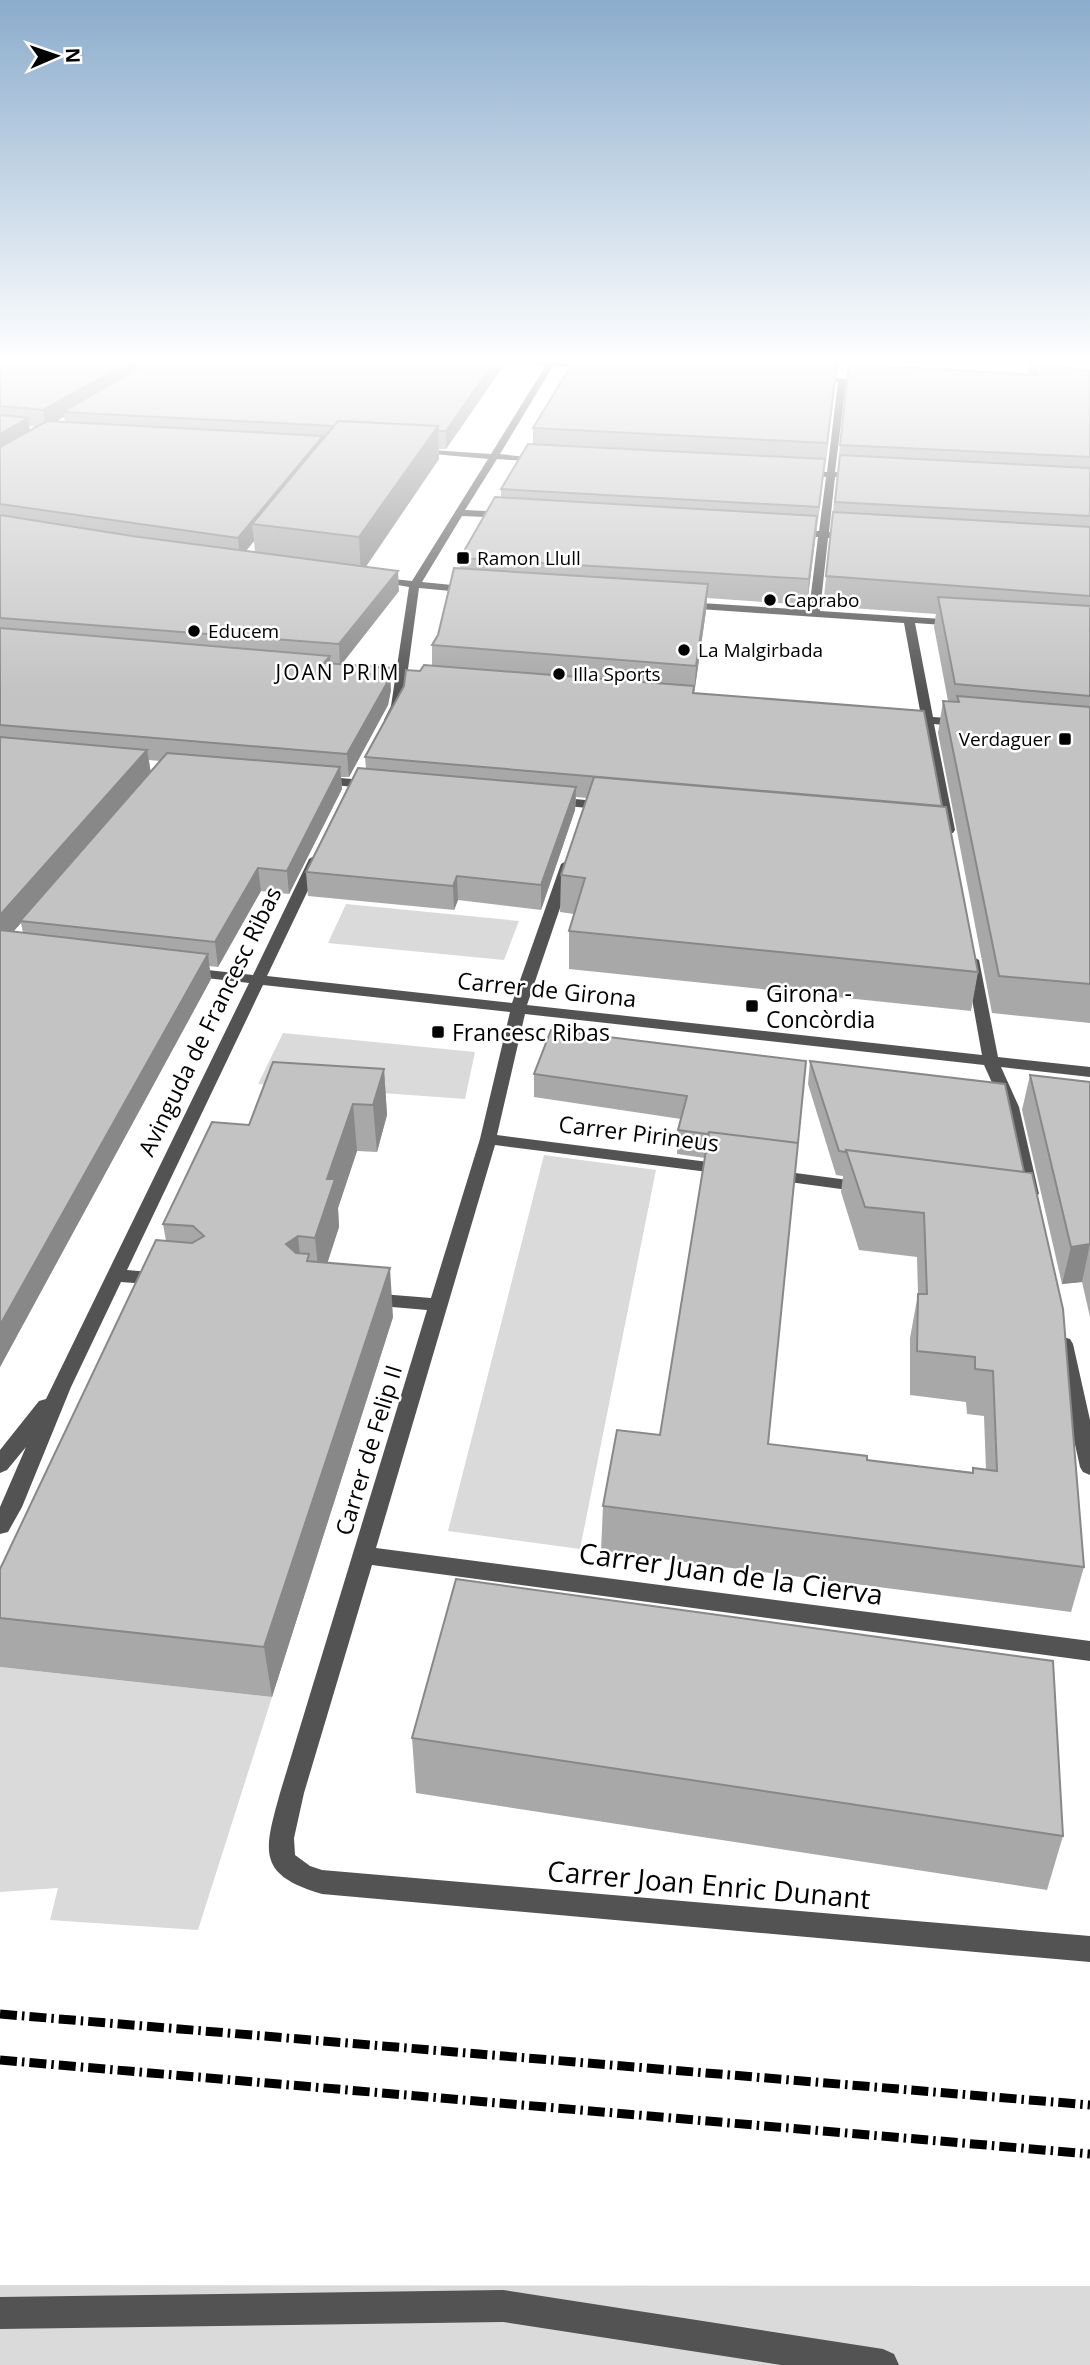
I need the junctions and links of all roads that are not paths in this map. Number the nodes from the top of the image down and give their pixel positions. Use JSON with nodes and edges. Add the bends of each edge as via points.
{"nodes":[{"id":1,"x":484,"y":472,"type":"edge"},
{"id":2,"x":799,"y":472,"type":"edge"},
{"id":3,"x":832,"y":474,"type":"junction"},
{"id":4,"x":873,"y":477,"type":"edge"},
{"id":5,"x":460,"y":513,"type":"junction"},
{"id":6,"x":514,"y":516,"type":"edge"},
{"id":7,"x":785,"y":532,"type":"edge"},
{"id":8,"x":825,"y":535,"type":"junction"},
{"id":9,"x":867,"y":537,"type":"edge"},
{"id":10,"x":362,"y":579,"type":"edge"},
{"id":11,"x":414,"y":586,"type":"junction"},
{"id":12,"x":484,"y":591,"type":"edge"},
{"id":13,"x":679,"y":604,"type":"edge"},
{"id":14,"x":814,"y":613,"type":"junction"},
{"id":15,"x":909,"y":620,"type":"junction"},
{"id":16,"x":965,"y":623,"type":"edge"},
{"id":17,"x":393,"y":677,"type":"junction"},
{"id":18,"x":413,"y":678,"type":"edge"},
{"id":19,"x":887,"y":717,"type":"edge"},
{"id":20,"x":927,"y":720,"type":"junction"},
{"id":21,"x":982,"y":724,"type":"edge"},
{"id":22,"x":385,"y":728,"type":"edge"},
{"id":23,"x":299,"y":779,"type":"edge"},
{"id":24,"x":382,"y":786,"type":"edge"},
{"id":25,"x":532,"y":799,"type":"edge"},
{"id":26,"x":629,"y":808,"type":"edge"},
{"id":27,"x":945,"y":841,"type":"edge"},
{"id":28,"x":324,"y":844,"type":"edge"},
{"id":29,"x":571,"y":853,"type":"edge"},
{"id":30,"x":969,"y":944,"type":"edge"},
{"id":31,"x":176,"y":970,"type":"edge"},
{"id":32,"x":256,"y":980,"type":"junction"},
{"id":33,"x":518,"y":1008,"type":"junction"},
{"id":34,"x":991,"y":1062,"type":"junction"},
{"id":35,"x":1090,"y":1072,"type":"edge"},
{"id":36,"x":488,"y":1139,"type":"junction"},
{"id":37,"x":883,"y":1189,"type":"edge"},
{"id":38,"x":1026,"y":1208,"type":"edge"},
{"id":39,"x":117,"y":1275,"type":"junction"},
{"id":40,"x":177,"y":1281,"type":"edge"},
{"id":41,"x":344,"y":1297,"type":"edge"},
{"id":42,"x":438,"y":1305,"type":"junction"},
{"id":43,"x":1059,"y":1326,"type":"edge"},
{"id":44,"x":61,"y":1387,"type":"junction"},
{"id":45,"x":0,"y":1465,"type":"edge"},
{"id":46,"x":1090,"y":1467,"type":"edge"},
{"id":47,"x":0,"y":1526,"type":"edge"},
{"id":48,"x":363,"y":1555,"type":"junction"},
{"id":49,"x":1090,"y":1651,"type":"edge"},
{"id":50,"x":323,"y":1882,"type":"joint"},
{"id":51,"x":1090,"y":1949,"type":"edge"},
{"id":52,"x":0,"y":2314,"type":"edge"},
{"id":53,"x":883,"y":2365,"type":"edge"}],
"edges":[{"from":1,"to":5,"type":"street"},
{"from":2,"to":3,"type":"street"},
{"from":3,"to":4,"type":"street"},
{"from":3,"to":8,"type":"street"},
{"from":5,"to":6,"type":"street"},
{"from":5,"to":11,"type":"street"},
{"from":7,"to":8,"type":"street"},
{"from":8,"to":9,"type":"street"},
{"from":8,"to":14,"type":"street"},
{"from":10,"to":11,"type":"street"},
{"from":11,"to":12,"type":"street"},
{"from":11,"to":17,"type":"street"},
{"from":13,"to":14,"type":"street"},
{"from":14,"to":15,"type":"street"},
{"from":15,"to":16,"type":"street"},
{"from":15,"to":20,"type":"street"},
{"from":17,"to":18,"type":"street"},
{"from":17,"to":22,"type":"street","via":[[397,706]]},
{"from":19,"to":20,"type":"street"},
{"from":20,"to":21,"type":"street"},
{"from":20,"to":27,"type":"street"},
{"from":23,"to":24,"type":"street"},
{"from":25,"to":26,"type":"street","via":[[585,810]]},
{"from":28,"to":32,"type":"street","name":"Avinguda de Francesc Ribas"},
{"from":29,"to":33,"type":"street","name":"Carrer de Felip II"},
{"from":30,"to":34,"type":"street"},
{"from":31,"to":32,"type":"street","name":"Carrer de Girona"},
{"from":32,"to":33,"type":"street","name":"Carrer de Girona"},
{"from":32,"to":39,"type":"street","name":"Avinguda de Francesc Ribas"},
{"from":33,"to":34,"type":"street","name":"Carrer de Girona"},
{"from":33,"to":36,"type":"street","name":"Carrer de Felip II"},
{"from":34,"to":35,"type":"street","name":"Carrer de Girona"},
{"from":34,"to":38,"type":"street","via":[[1010,1107]]},
{"from":36,"to":37,"type":"street","name":"Carrer Pirineus"},
{"from":36,"to":42,"type":"street","name":"Carrer de Felip II"},
{"from":39,"to":40,"type":"street"},
{"from":39,"to":44,"type":"street","name":"Avinguda de Francesc Ribas"},
{"from":41,"to":42,"type":"street"},
{"from":42,"to":48,"type":"street","name":"Carrer de Felip II"},
{"from":43,"to":46,"type":"street"},
{"from":44,"to":45,"type":"street","name":"Avinguda de Francesc Ribas"},
{"from":44,"to":47,"type":"street","name":"Avinguda de Francesc Ribas"},
{"from":48,"to":49,"type":"street","name":"Carrer Juan de la Cierva"},
{"from":48,"to":50,"type":"street","name":"Carrer de Felip II","via":[[281,1836],[280,1851],[292,1873]]},
{"from":50,"to":51,"type":"street","name":"Carrer Joan Enric Dunant"},
{"from":52,"to":53,"type":"street","via":[[503,2306]]}]}
